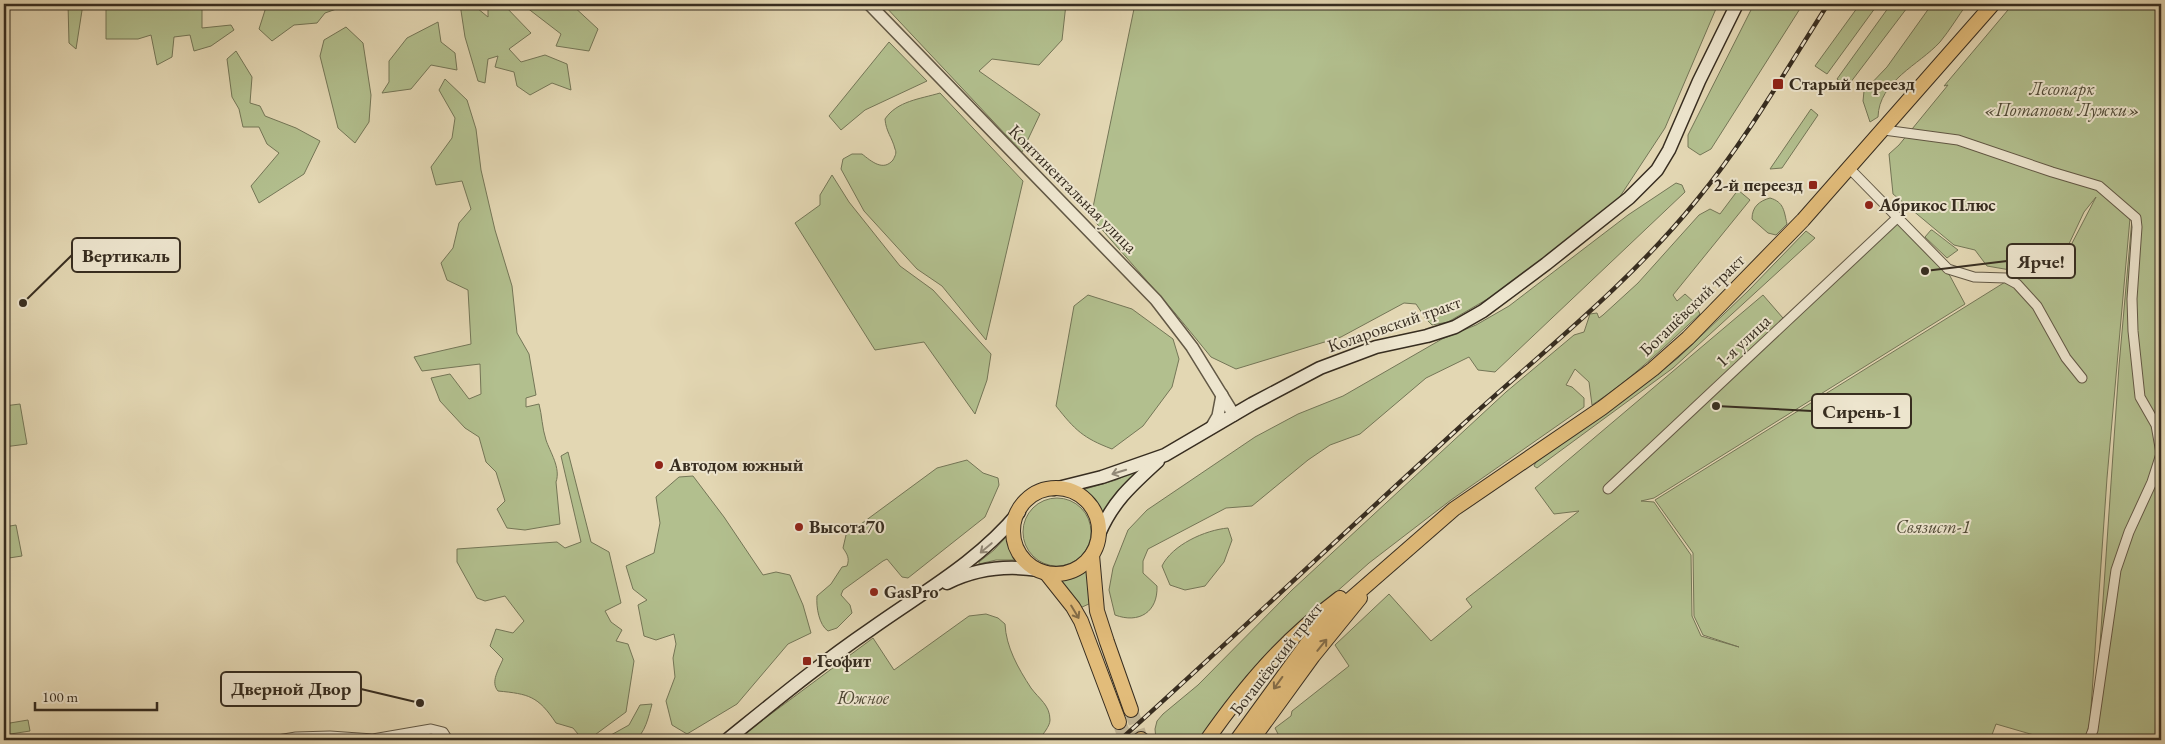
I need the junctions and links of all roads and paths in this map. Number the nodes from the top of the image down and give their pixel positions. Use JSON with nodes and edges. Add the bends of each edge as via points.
{"nodes":[{"id":1,"x":868,"y":4,"type":"edge"},
{"id":2,"x":1737,"y":4,"type":"edge"},
{"id":3,"x":1993,"y":4,"type":"edge"},
{"id":4,"x":1884,"y":130,"type":"junction"},
{"id":5,"x":1850,"y":169,"type":"junction"},
{"id":6,"x":1898,"y":217,"type":"junction"},
{"id":7,"x":2082,"y":378,"type":"dead end"},
{"id":8,"x":1222,"y":395,"type":"junction"},
{"id":9,"x":1252,"y":404,"type":"junction"},
{"id":10,"x":1234,"y":415,"type":"junction"},
{"id":11,"x":1211,"y":428,"type":"junction"},
{"id":12,"x":2161,"y":454,"type":"edge"},
{"id":13,"x":1164,"y":455,"type":"junction"},
{"id":14,"x":1054,"y":489,"type":"junction"},
{"id":15,"x":1608,"y":489,"type":"dead end"},
{"id":16,"x":1018,"y":512,"type":"junction"},
{"id":17,"x":1099,"y":534,"type":"junction"},
{"id":18,"x":1092,"y":555,"type":"junction"},
{"id":19,"x":1043,"y":572,"type":"junction"},
{"id":20,"x":1370,"y":583,"type":"junction"},
{"id":21,"x":925,"y":594,"type":"junction"},
{"id":22,"x":1131,"y":710,"type":"tunnel mouth"},
{"id":23,"x":1119,"y":722,"type":"tunnel mouth"},
{"id":24,"x":278,"y":740,"type":"edge"},
{"id":25,"x":448,"y":740,"type":"edge"},
{"id":26,"x":727,"y":740,"type":"edge"},
{"id":27,"x":1207,"y":740,"type":"edge"},
{"id":28,"x":1237,"y":740,"type":"edge"},
{"id":29,"x":1252,"y":740,"type":"edge"},
{"id":30,"x":2088,"y":740,"type":"edge"}],
"edges":[{"from":1,"to":8,"type":"street","name":"Континентальная улица","via":[[1156,300],[1192,347]]},
{"from":2,"to":9,"type":"main road","name":"Коларовский тракт","via":[[1662,162],[1629,198],[1546,264],[1470,318],[1443,331],[1376,347],[1320,368]]},
{"from":3,"to":4,"type":"main road","name":"Богашёвский тракт"},
{"from":4,"to":5,"type":"main road","name":"Богашёвский тракт"},
{"from":4,"to":12,"type":"street","via":[[1958,140],[2099,186],[2136,218],[2133,331],[2140,397],[2156,425]]},
{"from":5,"to":6,"type":"street"},
{"from":5,"to":20,"type":"main road","name":"Богашёвский тракт","via":[[1768,258],[1665,359],[1602,408],[1454,509]]},
{"from":6,"to":7,"type":"street","via":[[1948,269],[1974,278],[2006,278],[2018,284],[2037,306],[2066,358]]},
{"from":6,"to":15,"type":"street","name":"1-я улица"},
{"from":8,"to":9,"type":"street","via":[[1231,401]]},
{"from":8,"to":10,"type":"street","name":"Континентальная улица"},
{"from":8,"to":11,"type":"street","via":[[1218,416]]},
{"from":9,"to":10,"type":"main road","name":"Коларовский тракт"},
{"from":10,"to":11,"type":"main road","name":"Коларовский тракт"},
{"from":11,"to":13,"type":"main road","name":"Коларовский тракт"},
{"from":12,"to":30,"type":"street","via":[[2116,570],[2094,730]]},
{"from":13,"to":14,"type":"main road","one_way":true,"via":[[1111,474]]},
{"from":13,"to":17,"type":"main road","via":[[1118,499]]},
{"from":14,"to":16,"type":"main road","via":[[1033,495]]},
{"from":14,"to":17,"type":"main road","via":[[1068,490],[1086,501],[1095,512]]},
{"from":16,"to":19,"type":"main road","via":[[1015,542],[1026,562]]},
{"from":16,"to":21,"type":"main road","one_way":true,"via":[[989,545]]},
{"from":17,"to":18,"type":"main road"},
{"from":18,"to":19,"type":"main road","via":[[1076,570],[1062,574]]},
{"from":18,"to":22,"type":"main road","via":[[1097,611]]},
{"from":19,"to":21,"type":"main road","via":[[1019,567],[992,568],[956,578]]},
{"from":19,"to":23,"type":"main road","one_way":true,"via":[[1081,621]]},
{"from":20,"to":27,"type":"main road","via":[[1341,597],[1282,646]]},
{"from":20,"to":28,"type":"main road","name":"Богашёвский тракт","one_way":true,"via":[[1323,625]]},
{"from":29,"to":20,"type":"main road","name":"Богашёвский тракт","one_way":true},
{"from":21,"to":26,"type":"main road","via":[[830,658]]},
{"from":24,"to":25,"type":"street","via":[[330,736],[373,738],[432,730],[443,732]]}]}
